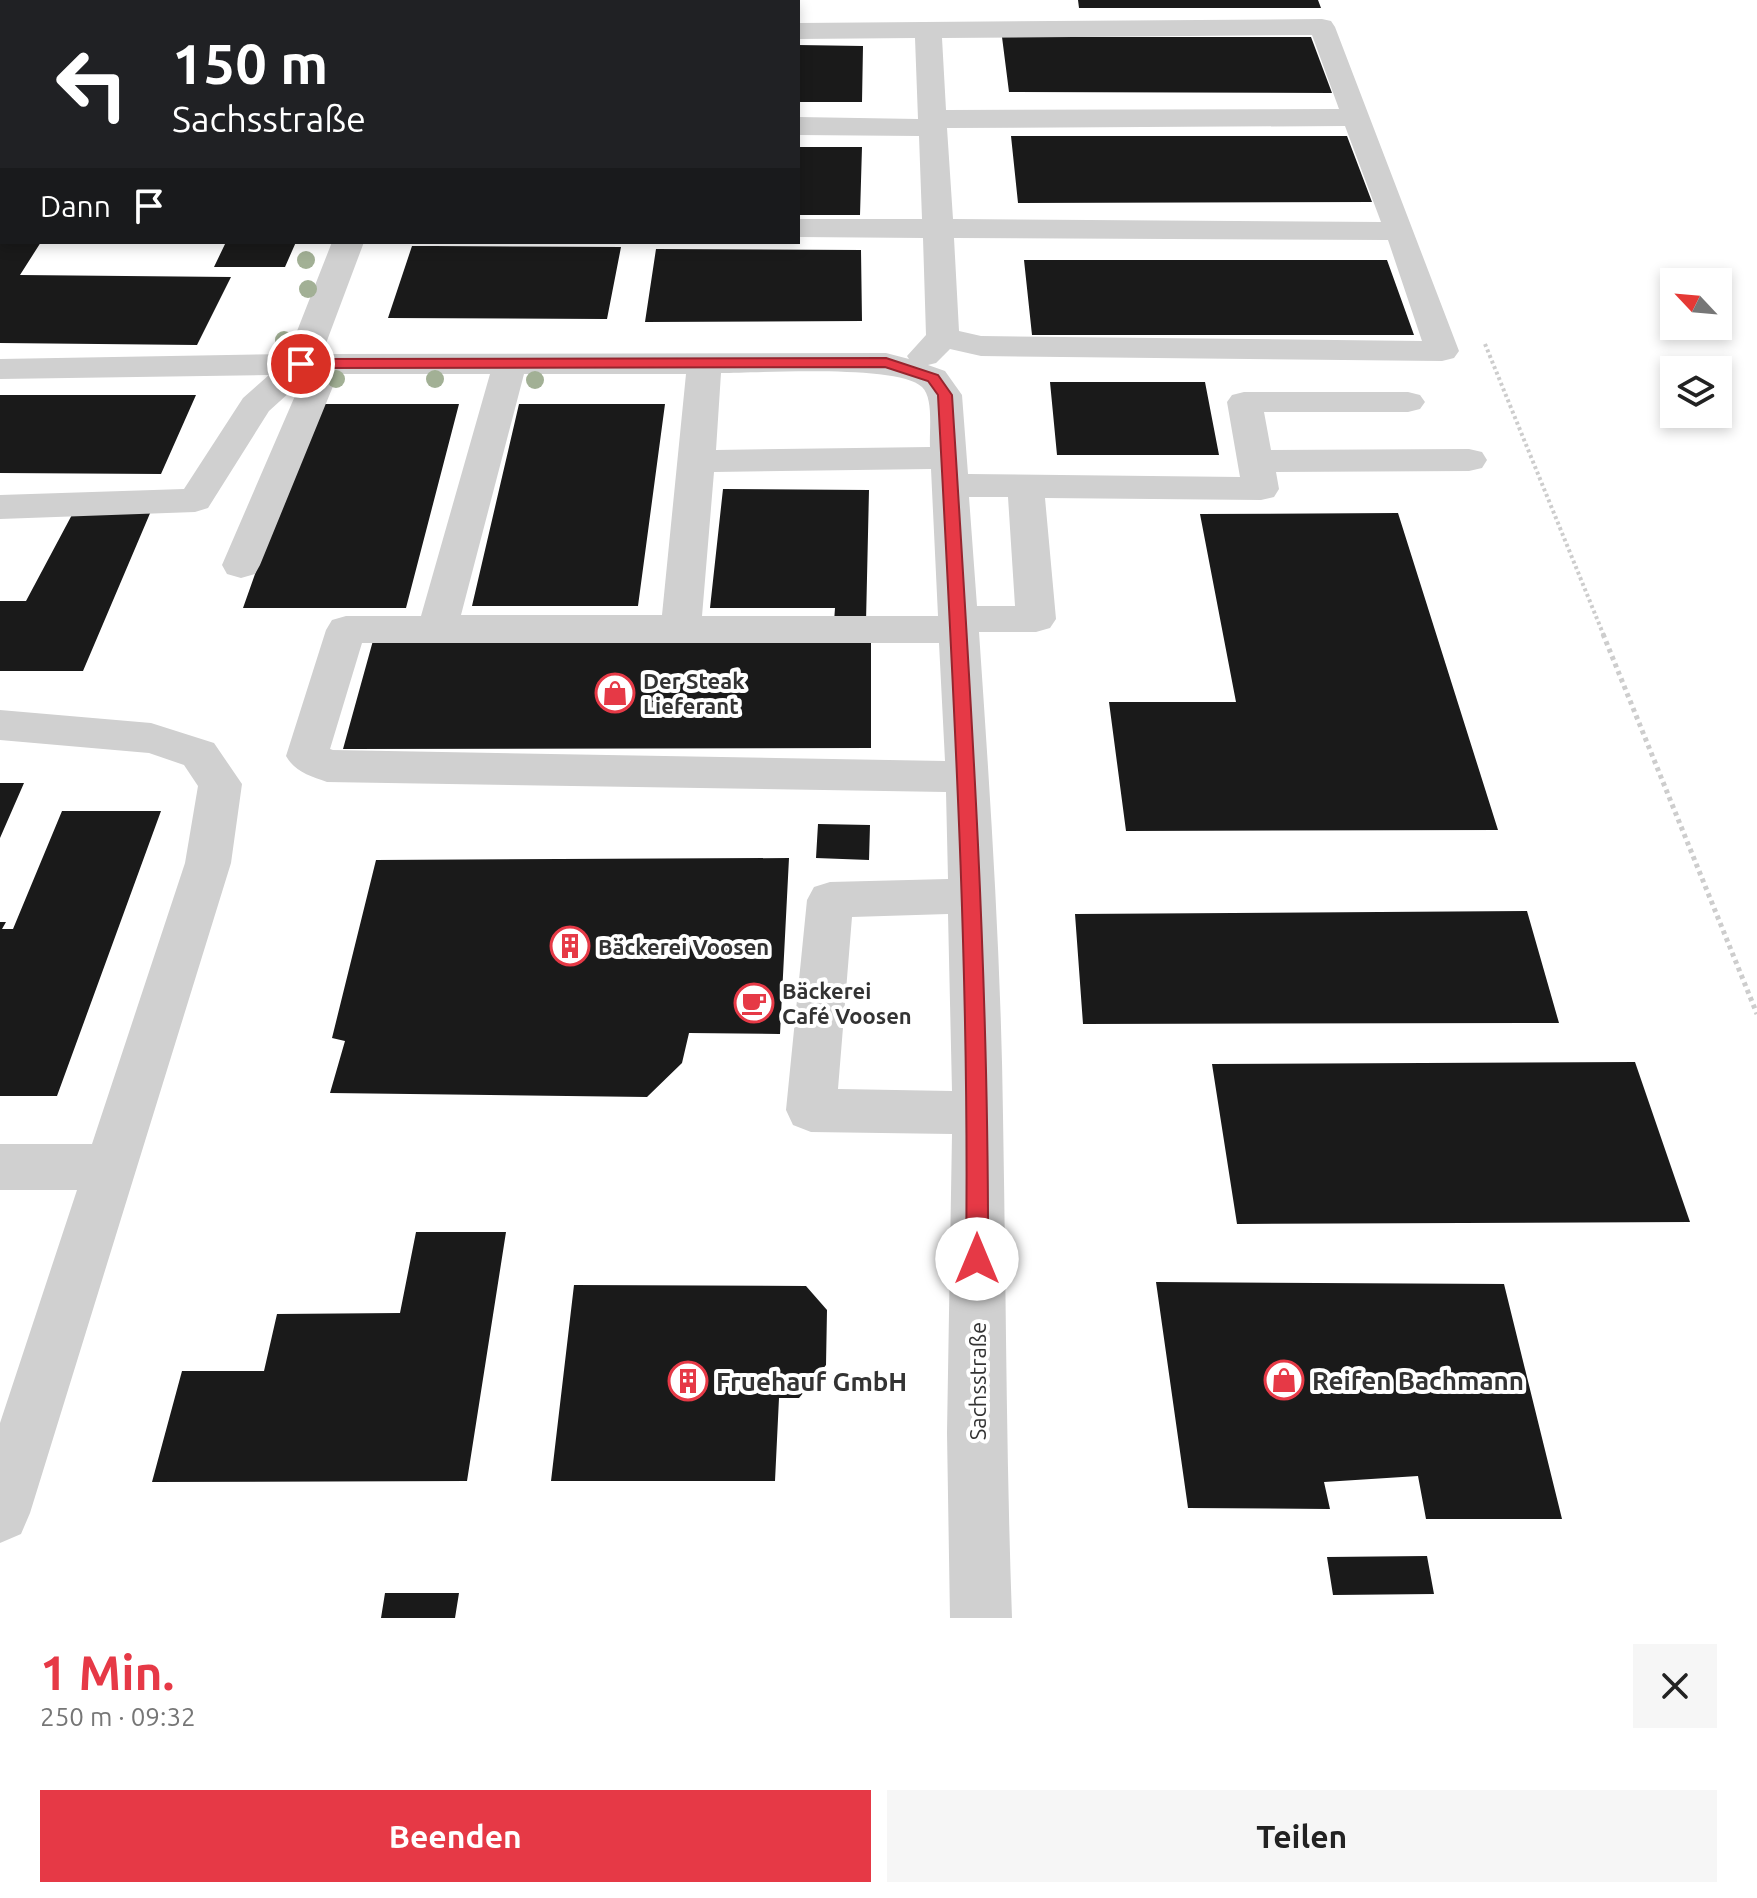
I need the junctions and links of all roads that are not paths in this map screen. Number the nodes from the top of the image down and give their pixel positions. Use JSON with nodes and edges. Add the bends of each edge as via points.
{"nodes":[{"id":1,"x":800,"y":31,"type":"edge"},
{"id":2,"x":928,"y":31,"type":"junction"},
{"id":3,"x":1357,"y":117,"type":"junction"},
{"id":4,"x":933,"y":124,"type":"junction"},
{"id":5,"x":800,"y":126,"type":"edge"},
{"id":6,"x":800,"y":228,"type":"edge"},
{"id":7,"x":936,"y":228,"type":"junction"},
{"id":8,"x":1400,"y":231,"type":"junction"},
{"id":9,"x":347,"y":244,"type":"edge"},
{"id":10,"x":943,"y":337,"type":"junction"},
{"id":11,"x":510,"y":363,"type":"junction"},
{"id":12,"x":703,"y":363,"type":"junction"},
{"id":13,"x":313,"y":364,"type":"junction"},
{"id":14,"x":0,"y":369,"type":"edge"},
{"id":15,"x":911,"y":369,"type":"junction"},
{"id":16,"x":1408,"y":402,"type":"dead end"},
{"id":17,"x":1469,"y":460,"type":"dead end"},
{"id":18,"x":697,"y":461,"type":"junction"},
{"id":19,"x":1256,"y":461,"type":"junction"},
{"id":20,"x":950,"y":472,"type":"junction"},
{"id":21,"x":1026,"y":486,"type":"junction"},
{"id":22,"x":0,"y":507,"type":"edge"},
{"id":23,"x":241,"y":565,"type":"dead end"},
{"id":24,"x":958,"y":624,"type":"junction"},
{"id":25,"x":437,"y":629,"type":"junction"},
{"id":26,"x":681,"y":629,"type":"junction"},
{"id":27,"x":0,"y":725,"type":"edge"},
{"id":28,"x":967,"y":777,"type":"junction"},
{"id":29,"x":970,"y":896,"type":"junction"},
{"id":30,"x":978,"y":1113,"type":"junction"},
{"id":31,"x":0,"y":1167,"type":"edge"},
{"id":32,"x":109,"y":1167,"type":"junction"},
{"id":33,"x":0,"y":1513,"type":"edge"},
{"id":34,"x":981,"y":1618,"type":"edge"}],
"edges":[{"from":1,"to":2,"type":"street"},
{"from":2,"to":3,"type":"street","via":[[1322,27]]},
{"from":2,"to":4,"type":"street"},
{"from":3,"to":4,"type":"street"},
{"from":3,"to":8,"type":"street"},
{"from":4,"to":5,"type":"street"},
{"from":4,"to":7,"type":"street"},
{"from":6,"to":7,"type":"street"},
{"from":7,"to":8,"type":"street"},
{"from":7,"to":10,"type":"street"},
{"from":8,"to":10,"type":"street","via":[[1442,351],[981,346]]},
{"from":9,"to":13,"type":"street"},
{"from":10,"to":15,"type":"street"},
{"from":11,"to":12,"type":"street","name":"Sachsstraße"},
{"from":11,"to":13,"type":"street","name":"Sachsstraße"},
{"from":11,"to":25,"type":"street"},
{"from":12,"to":15,"type":"street","name":"Sachsstraße","via":[[886,363]]},
{"from":12,"to":18,"type":"street"},
{"from":13,"to":14,"type":"street","name":"Sachsstraße"},
{"from":13,"to":22,"type":"street","via":[[255,405],[195,500]]},
{"from":13,"to":23,"type":"street"},
{"from":15,"to":20,"type":"street","name":"Sachsstraße","via":[[933,378],[945,395]]},
{"from":16,"to":19,"type":"street","via":[[1244,402]]},
{"from":17,"to":19,"type":"street"},
{"from":18,"to":20,"type":"street"},
{"from":18,"to":26,"type":"street"},
{"from":19,"to":21,"type":"street","via":[[1261,489]]},
{"from":20,"to":21,"type":"street"},
{"from":20,"to":24,"type":"street","name":"Sachsstraße"},
{"from":21,"to":24,"type":"street","via":[[1036,619]]},
{"from":24,"to":26,"type":"street"},
{"from":24,"to":28,"type":"street","name":"Sachsstraße"},
{"from":25,"to":26,"type":"street"},
{"from":25,"to":28,"type":"street","via":[[346,630],[307,756],[327,766]]},
{"from":27,"to":32,"type":"street","via":[[151,738],[199,754],[220,784],[208,863]]},
{"from":28,"to":29,"type":"street","name":"Sachsstraße"},
{"from":29,"to":30,"type":"street","name":"Sachsstraße"},
{"from":29,"to":30,"type":"street","via":[[830,900],[811,1110]]},
{"from":30,"to":34,"type":"street","name":"Sachsstraße"},
{"from":31,"to":32,"type":"street"},
{"from":32,"to":33,"type":"street"}]}
